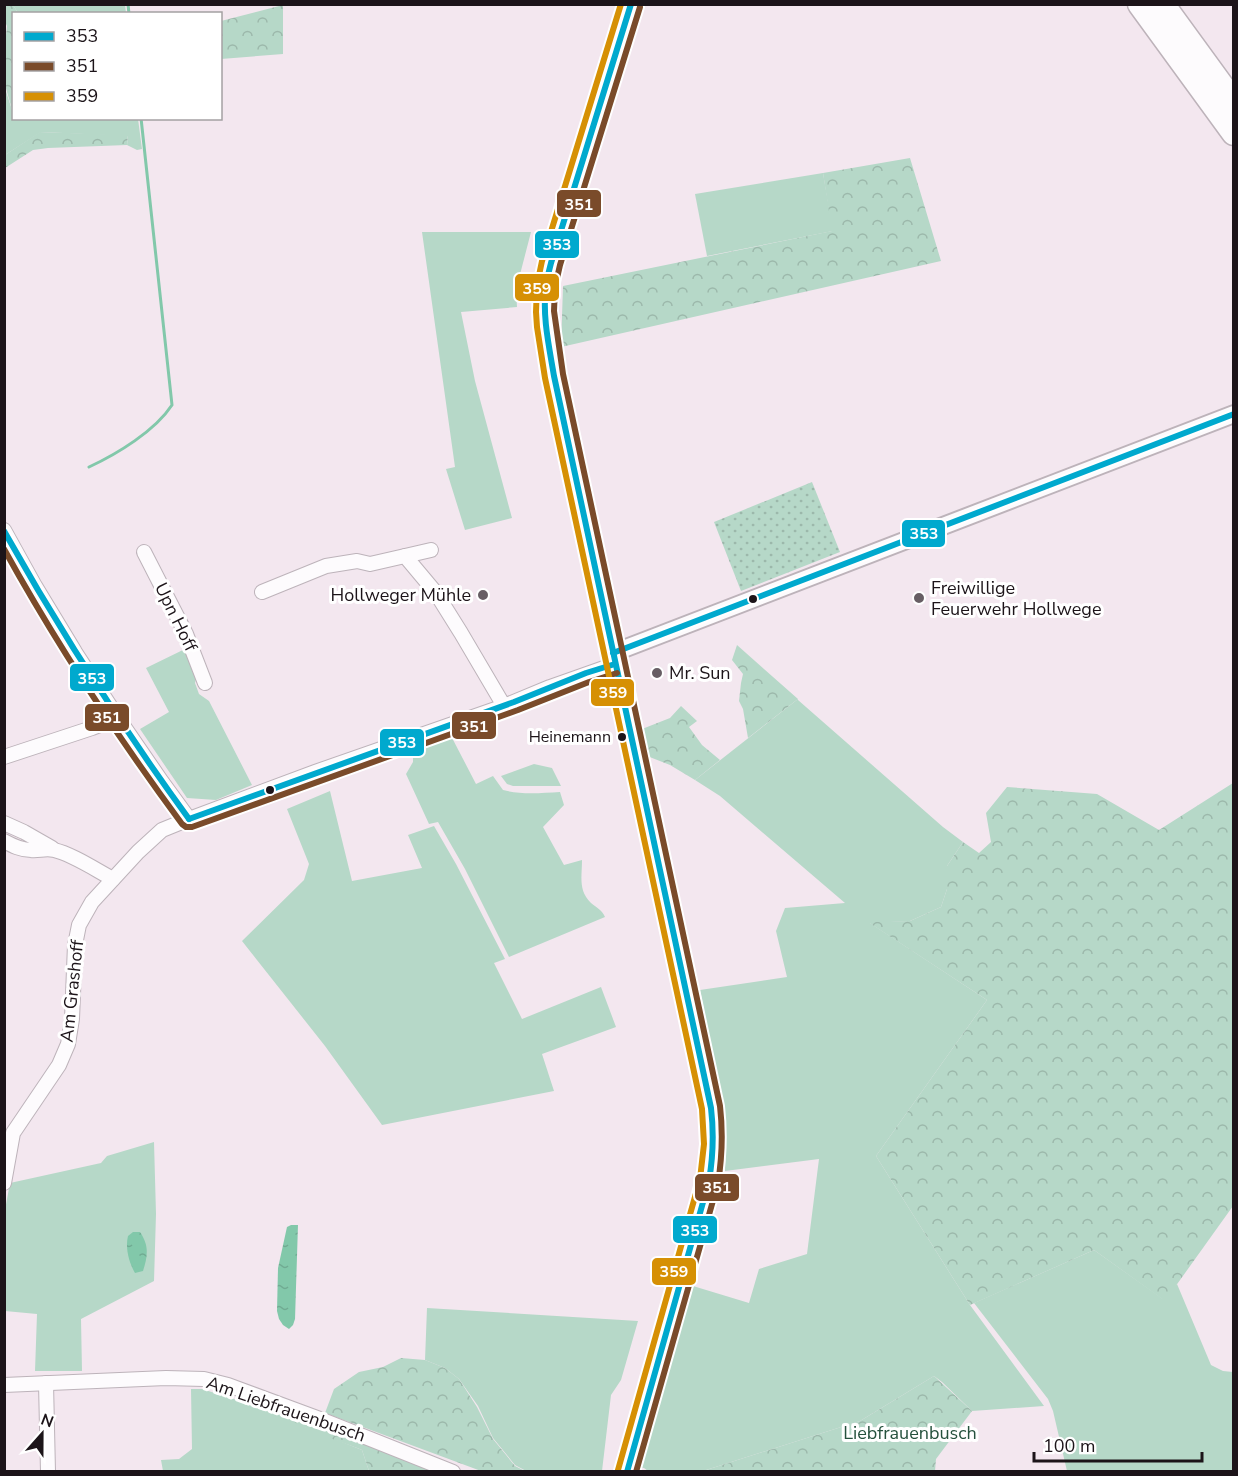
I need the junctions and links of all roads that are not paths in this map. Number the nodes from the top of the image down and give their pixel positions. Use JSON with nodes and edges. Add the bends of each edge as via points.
{"nodes":[{"id":1,"x":632,"y":4,"type":"edge"},
{"id":2,"x":1145,"y":5,"type":"edge"},
{"id":3,"x":1233,"y":102,"type":"edge"},
{"id":4,"x":1233,"y":133,"type":"edge"},
{"id":5,"x":1233,"y":414,"type":"edge"},
{"id":6,"x":4,"y":530,"type":"edge"},
{"id":7,"x":431,"y":550,"type":"dead end"},
{"id":8,"x":144,"y":552,"type":"dead end"},
{"id":9,"x":405,"y":556,"type":"junction"},
{"id":10,"x":262,"y":592,"type":"dead end"},
{"id":11,"x":614,"y":658,"type":"junction"},
{"id":12,"x":206,"y":683,"type":"dead end"},
{"id":13,"x":504,"y":706,"type":"junction"},
{"id":14,"x":118,"y":718,"type":"junction"},
{"id":15,"x":4,"y":757,"type":"edge"},
{"id":16,"x":189,"y":819,"type":"junction"},
{"id":17,"x":4,"y":823,"type":"edge"},
{"id":18,"x":4,"y":841,"type":"edge"},
{"id":19,"x":53,"y":850,"type":"junction"},
{"id":20,"x":113,"y":879,"type":"junction"},
{"id":21,"x":4,"y":1183,"type":"edge"},
{"id":22,"x":46,"y":1383,"type":"junction"},
{"id":23,"x":4,"y":1385,"type":"edge"},
{"id":24,"x":48,"y":1472,"type":"edge"},
{"id":25,"x":453,"y":1472,"type":"edge"},
{"id":26,"x":627,"y":1472,"type":"edge"}],
"edges":[{"from":1,"to":11,"type":"street","via":[[551,263],[545,311],[554,376]]},
{"from":2,"to":3,"type":"highway"},
{"from":2,"to":4,"type":"highway"},
{"from":5,"to":11,"type":"street"},
{"from":6,"to":14,"type":"street"},
{"from":7,"to":9,"type":"street"},
{"from":8,"to":12,"type":"street","name":"Upn Hoff"},
{"from":9,"to":10,"type":"street","via":[[370,564],[357,561],[327,566]]},
{"from":9,"to":13,"type":"street","via":[[436,592]]},
{"from":11,"to":13,"type":"street","name":"Am Grashoff"},
{"from":11,"to":26,"type":"street","via":[[714,1132],[710,1173],[698,1224]]},
{"from":13,"to":16,"type":"street","name":"Am Grashoff"},
{"from":14,"to":15,"type":"street"},
{"from":14,"to":16,"type":"street"},
{"from":16,"to":20,"type":"street","name":"Am Grashoff","via":[[162,830]]},
{"from":17,"to":19,"type":"street"},
{"from":18,"to":19,"type":"street","via":[[22,849]]},
{"from":19,"to":20,"type":"street"},
{"from":20,"to":21,"type":"street","name":"Am Grashoff","via":[[92,902],[79,925],[68,1044],[59,1065],[13,1133]]},
{"from":22,"to":23,"type":"street","name":"Am Liebfrauenbusch"},
{"from":22,"to":24,"type":"street"},
{"from":22,"to":25,"type":"street","name":"Am Liebfrauenbusch","via":[[204,1379],[320,1419]]}]}
